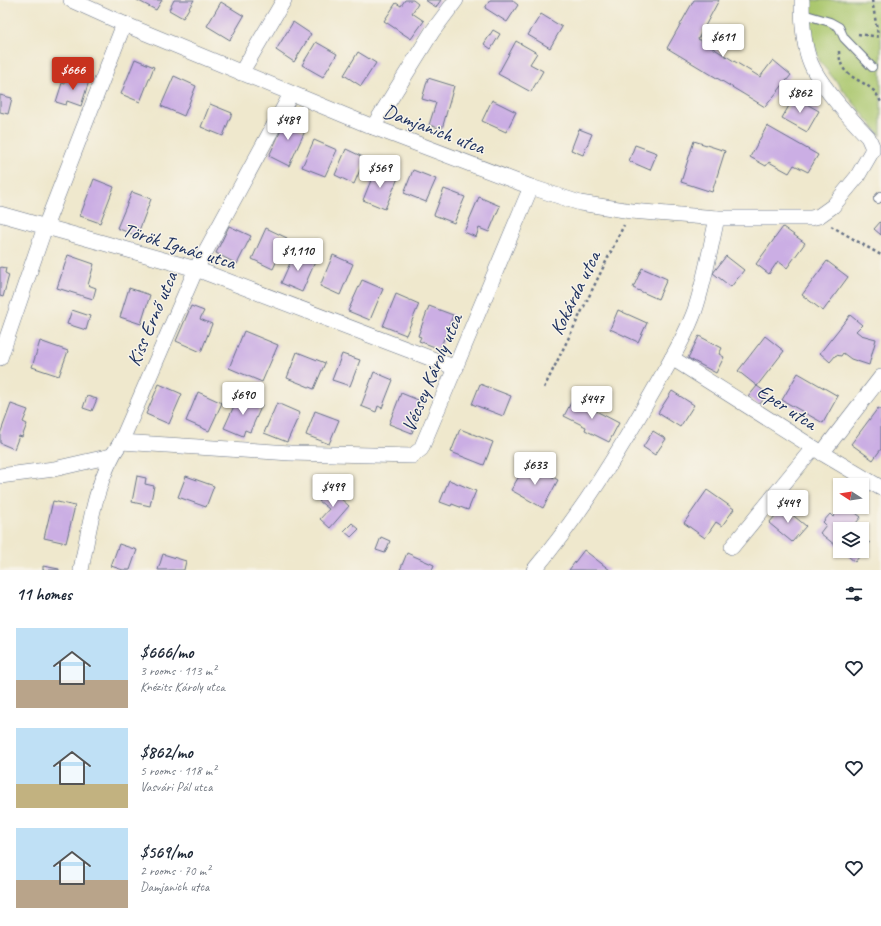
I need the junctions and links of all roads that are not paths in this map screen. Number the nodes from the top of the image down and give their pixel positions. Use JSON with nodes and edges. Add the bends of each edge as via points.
{"nodes":[{"id":1,"x":71,"y":0,"type":"edge"},
{"id":2,"x":284,"y":0,"type":"edge"},
{"id":3,"x":456,"y":0,"type":"edge"},
{"id":4,"x":803,"y":7,"type":"edge"},
{"id":5,"x":124,"y":24,"type":"junction"},
{"id":6,"x":872,"y":67,"type":"dead end"},
{"id":7,"x":241,"y":73,"type":"junction"},
{"id":8,"x":292,"y":94,"type":"junction"},
{"id":9,"x":373,"y":127,"type":"junction"},
{"id":10,"x":877,"y":152,"type":"edge"},
{"id":11,"x":531,"y":187,"type":"junction"},
{"id":12,"x":0,"y":214,"type":"edge"},
{"id":13,"x":717,"y":218,"type":"junction"},
{"id":14,"x":45,"y":227,"type":"junction"},
{"id":15,"x":196,"y":269,"type":"junction"},
{"id":16,"x":0,"y":358,"type":"edge"},
{"id":17,"x":672,"y":358,"type":"junction"},
{"id":18,"x":456,"y":368,"type":"junction"},
{"id":19,"x":881,"y":377,"type":"edge"},
{"id":20,"x":121,"y":442,"type":"junction"},
{"id":21,"x":817,"y":450,"type":"junction"},
{"id":22,"x":111,"y":456,"type":"junction"},
{"id":23,"x":0,"y":476,"type":"edge"},
{"id":24,"x":881,"y":488,"type":"edge"},
{"id":25,"x":732,"y":547,"type":"dead end"},
{"id":26,"x":81,"y":570,"type":"edge"},
{"id":27,"x":534,"y":570,"type":"edge"}],
"edges":[{"from":1,"to":5,"type":"street","name":"Damjanich utca"},
{"from":2,"to":7,"type":"street"},
{"from":3,"to":9,"type":"street","via":[[432,32]]},
{"from":4,"to":6,"type":"lane","via":[[839,27],[844,38]]},
{"from":4,"to":10,"type":"street","via":[[810,63],[817,76],[868,137]]},
{"from":5,"to":7,"type":"street","name":"Damjanich utca"},
{"from":5,"to":14,"type":"street"},
{"from":7,"to":8,"type":"street","name":"Damjanich utca"},
{"from":8,"to":9,"type":"street","name":"Damjanich utca"},
{"from":8,"to":15,"type":"street","name":"Kiss Ernő utca"},
{"from":9,"to":11,"type":"street","name":"Damjanich utca"},
{"from":10,"to":13,"type":"street","name":"Damjanich utca","via":[[833,206],[819,216]]},
{"from":11,"to":13,"type":"street","name":"Damjanich utca","via":[[580,203],[631,211]]},
{"from":11,"to":18,"type":"street","name":"Vécsey Károly utca"},
{"from":12,"to":14,"type":"street","name":"Török Ignác utca"},
{"from":13,"to":17,"type":"street","via":[[695,310]]},
{"from":14,"to":15,"type":"street","name":"Török Ignác utca"},
{"from":14,"to":16,"type":"street"},
{"from":15,"to":18,"type":"street","name":"Török Ignác utca"},
{"from":15,"to":20,"type":"street","name":"Kiss Ernő utca"},
{"from":17,"to":21,"type":"street","name":"Eper utca"},
{"from":17,"to":27,"type":"street","via":[[623,445],[562,536]]},
{"from":18,"to":20,"type":"street","name":"Vécsey Károly utca","via":[[421,449],[412,456],[290,453]]},
{"from":19,"to":21,"type":"street"},
{"from":20,"to":22,"type":"street","name":"Kiss Ernő utca"},
{"from":21,"to":24,"type":"street","name":"Eper utca"},
{"from":21,"to":25,"type":"street"},
{"from":22,"to":23,"type":"street","via":[[54,470]]},
{"from":22,"to":26,"type":"street","name":"Kiss Ernő utca","via":[[93,511]]}]}
